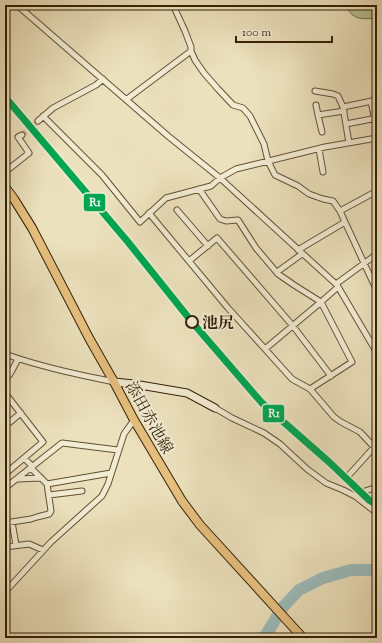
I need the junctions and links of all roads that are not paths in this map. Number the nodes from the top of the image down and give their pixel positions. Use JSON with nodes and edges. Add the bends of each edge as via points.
{"nodes":[{"id":1,"x":17,"y":5,"type":"edge"},
{"id":2,"x":173,"y":5,"type":"edge"},
{"id":3,"x":191,"y":51,"type":"junction"},
{"id":4,"x":103,"y":79,"type":"junction"},
{"id":5,"x":316,"y":91,"type":"dead end"},
{"id":6,"x":127,"y":99,"type":"junction"},
{"id":7,"x":377,"y":100,"type":"edge"},
{"id":8,"x":371,"y":101,"type":"junction"},
{"id":9,"x":316,"y":104,"type":"dead end"},
{"id":10,"x":343,"y":109,"type":"junction"},
{"id":11,"x":318,"y":115,"type":"junction"},
{"id":12,"x":44,"y":116,"type":"junction"},
{"id":13,"x":376,"y":118,"type":"edge"},
{"id":14,"x":38,"y":121,"type":"tunnel mouth"},
{"id":15,"x":346,"y":124,"type":"junction"},
{"id":16,"x":377,"y":131,"type":"edge"},
{"id":17,"x":322,"y":132,"type":"dead end"},
{"id":18,"x":22,"y":135,"type":"dead end"},
{"id":19,"x":377,"y":138,"type":"edge"},
{"id":20,"x":349,"y":143,"type":"junction"},
{"id":21,"x":319,"y":149,"type":"junction"},
{"id":22,"x":268,"y":161,"type":"junction"},
{"id":23,"x":5,"y":172,"type":"edge"},
{"id":24,"x":323,"y":172,"type":"dead end"},
{"id":25,"x":220,"y":178,"type":"junction"},
{"id":26,"x":5,"y":187,"type":"edge"},
{"id":27,"x":200,"y":189,"type":"junction"},
{"id":28,"x":377,"y":191,"type":"edge"},
{"id":29,"x":177,"y":210,"type":"dead end"},
{"id":30,"x":340,"y":211,"type":"junction"},
{"id":31,"x":149,"y":213,"type":"junction"},
{"id":32,"x":345,"y":222,"type":"junction"},
{"id":33,"x":208,"y":246,"type":"junction"},
{"id":34,"x":298,"y":250,"type":"junction"},
{"id":35,"x":302,"y":254,"type":"junction"},
{"id":36,"x":377,"y":254,"type":"edge"},
{"id":37,"x":189,"y":261,"type":"junction"},
{"id":38,"x":364,"y":264,"type":"junction"},
{"id":39,"x":277,"y":272,"type":"junction"},
{"id":40,"x":337,"y":285,"type":"junction"},
{"id":41,"x":377,"y":291,"type":"edge"},
{"id":42,"x":321,"y":302,"type":"junction"},
{"id":43,"x":292,"y":326,"type":"junction"},
{"id":44,"x":374,"y":343,"type":"edge"},
{"id":45,"x":265,"y":349,"type":"junction"},
{"id":46,"x":377,"y":353,"type":"edge"},
{"id":47,"x":5,"y":354,"type":"edge"},
{"id":48,"x":18,"y":359,"type":"junction"},
{"id":49,"x":331,"y":376,"type":"junction"},
{"id":50,"x":5,"y":379,"type":"edge"},
{"id":51,"x":114,"y":382,"type":"junction"},
{"id":52,"x":310,"y":389,"type":"junction"},
{"id":53,"x":5,"y":393,"type":"edge"},
{"id":54,"x":215,"y":408,"type":"joint"},
{"id":55,"x":21,"y":413,"type":"junction"},
{"id":56,"x":134,"y":420,"type":"junction"},
{"id":57,"x":5,"y":426,"type":"edge"},
{"id":58,"x":376,"y":446,"type":"edge"},
{"id":59,"x":118,"y":450,"type":"junction"},
{"id":60,"x":24,"y":458,"type":"junction"},
{"id":61,"x":32,"y":467,"type":"junction"},
{"id":62,"x":111,"y":473,"type":"junction"},
{"id":63,"x":5,"y":474,"type":"edge"},
{"id":64,"x":348,"y":475,"type":"dead end"},
{"id":65,"x":41,"y":478,"type":"junction"},
{"id":66,"x":16,"y":479,"type":"junction"},
{"id":67,"x":47,"y":484,"type":"junction"},
{"id":68,"x":377,"y":487,"type":"edge"},
{"id":69,"x":5,"y":488,"type":"edge"},
{"id":70,"x":82,"y":491,"type":"dead end"},
{"id":71,"x":365,"y":491,"type":"dead end"},
{"id":72,"x":49,"y":495,"type":"junction"},
{"id":73,"x":377,"y":514,"type":"edge"},
{"id":74,"x":12,"y":522,"type":"junction"},
{"id":75,"x":5,"y":523,"type":"edge"},
{"id":76,"x":16,"y":545,"type":"junction"},
{"id":77,"x":5,"y":547,"type":"edge"},
{"id":78,"x":43,"y":550,"type":"junction"},
{"id":79,"x":5,"y":592,"type":"edge"},
{"id":80,"x":303,"y":638,"type":"edge"}],
"edges":[{"from":1,"to":4,"type":"street"},
{"from":2,"to":3,"type":"street","via":[[192,47]]},
{"from":3,"to":6,"type":"street"},
{"from":3,"to":22,"type":"street","via":[[204,73],[218,89],[233,105],[243,108],[250,116],[264,144]]},
{"from":4,"to":6,"type":"street"},
{"from":4,"to":12,"type":"street"},
{"from":5,"to":10,"type":"street","via":[[338,96]]},
{"from":6,"to":25,"type":"street"},
{"from":7,"to":8,"type":"street"},
{"from":8,"to":10,"type":"street"},
{"from":8,"to":13,"type":"street"},
{"from":9,"to":11,"type":"street"},
{"from":10,"to":11,"type":"street"},
{"from":10,"to":15,"type":"street"},
{"from":11,"to":17,"type":"street"},
{"from":12,"to":14,"type":"street"},
{"from":12,"to":31,"type":"street","via":[[102,175],[140,222]]},
{"from":13,"to":15,"type":"street"},
{"from":13,"to":16,"type":"street"},
{"from":15,"to":20,"type":"street"},
{"from":18,"to":23,"type":"street","via":[[18,137],[29,153]]},
{"from":19,"to":20,"type":"street"},
{"from":20,"to":21,"type":"street"},
{"from":21,"to":22,"type":"street"},
{"from":21,"to":24,"type":"street"},
{"from":22,"to":25,"type":"street","via":[[236,169]]},
{"from":22,"to":30,"type":"street","via":[[275,175],[309,194],[333,201]]},
{"from":25,"to":27,"type":"street","via":[[211,186]]},
{"from":25,"to":34,"type":"street"},
{"from":26,"to":51,"type":"main road","name":"添田赤池線","via":[[32,228]]},
{"from":27,"to":31,"type":"street","via":[[166,198]]},
{"from":27,"to":39,"type":"street","via":[[220,219],[238,220],[256,248]]},
{"from":28,"to":30,"type":"street"},
{"from":29,"to":33,"type":"street"},
{"from":30,"to":32,"type":"street"},
{"from":31,"to":37,"type":"street"},
{"from":32,"to":34,"type":"street"},
{"from":32,"to":38,"type":"street"},
{"from":33,"to":37,"type":"street"},
{"from":33,"to":43,"type":"street","via":[[217,238]]},
{"from":34,"to":35,"type":"street"},
{"from":35,"to":39,"type":"street"},
{"from":35,"to":40,"type":"street"},
{"from":36,"to":38,"type":"street"},
{"from":37,"to":45,"type":"street"},
{"from":38,"to":40,"type":"street"},
{"from":38,"to":41,"type":"street"},
{"from":39,"to":42,"type":"street"},
{"from":40,"to":42,"type":"street"},
{"from":40,"to":44,"type":"street"},
{"from":42,"to":43,"type":"street"},
{"from":42,"to":49,"type":"street","via":[[352,362]]},
{"from":43,"to":45,"type":"street"},
{"from":43,"to":49,"type":"street"},
{"from":44,"to":46,"type":"street"},
{"from":45,"to":52,"type":"street","via":[[292,379]]},
{"from":47,"to":48,"type":"street"},
{"from":48,"to":50,"type":"street"},
{"from":48,"to":51,"type":"street","via":[[59,371]]},
{"from":49,"to":52,"type":"street"},
{"from":51,"to":54,"type":"main road","via":[[187,393]]},
{"from":51,"to":56,"type":"main road","name":"添田赤池線"},
{"from":52,"to":58,"type":"street","via":[[334,417],[360,432]]},
{"from":53,"to":55,"type":"street"},
{"from":54,"to":73,"type":"street","via":[[264,433],[326,483],[355,496]]},
{"from":55,"to":57,"type":"street"},
{"from":55,"to":60,"type":"street","via":[[43,442]]},
{"from":56,"to":59,"type":"street","via":[[124,434]]},
{"from":56,"to":80,"type":"main road","name":"添田赤池線","via":[[182,501]]},
{"from":58,"to":64,"type":"street"},
{"from":59,"to":61,"type":"street","via":[[62,443]]},
{"from":59,"to":62,"type":"street"},
{"from":60,"to":61,"type":"street"},
{"from":60,"to":63,"type":"street"},
{"from":61,"to":65,"type":"street"},
{"from":61,"to":66,"type":"street"},
{"from":62,"to":67,"type":"street"},
{"from":62,"to":78,"type":"street","via":[[102,496]]},
{"from":65,"to":66,"type":"street"},
{"from":65,"to":67,"type":"street"},
{"from":66,"to":69,"type":"street"},
{"from":67,"to":72,"type":"street"},
{"from":68,"to":71,"type":"street"},
{"from":70,"to":72,"type":"street"},
{"from":72,"to":74,"type":"street","via":[[49,514]]},
{"from":74,"to":75,"type":"street"},
{"from":74,"to":76,"type":"street"},
{"from":76,"to":77,"type":"street"},
{"from":76,"to":78,"type":"street","via":[[28,544]]},
{"from":78,"to":79,"type":"street"}]}
